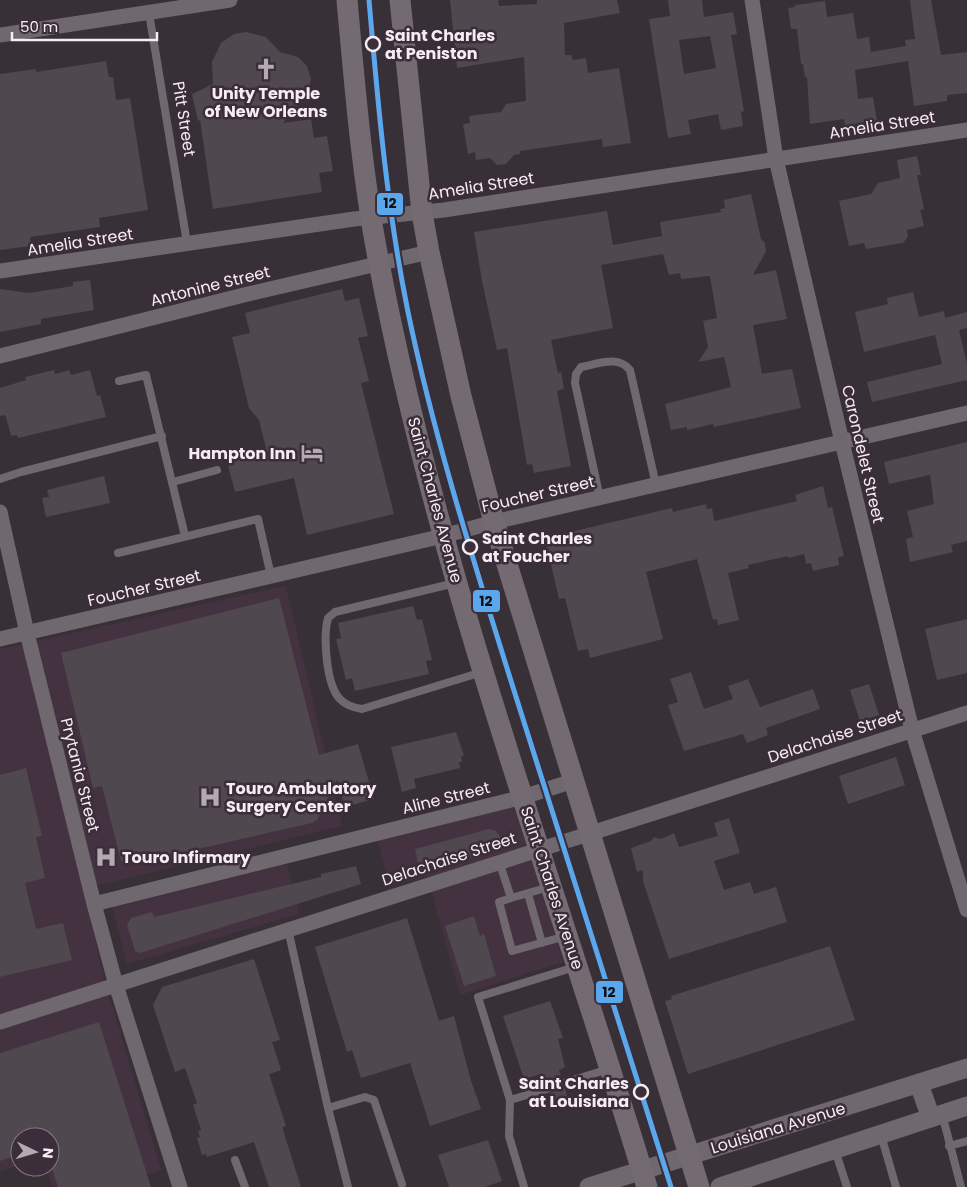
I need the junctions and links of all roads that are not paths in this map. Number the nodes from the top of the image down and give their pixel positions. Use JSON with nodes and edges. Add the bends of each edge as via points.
{"nodes":[{"id":1,"x":230,"y":0,"type":"edge"},
{"id":2,"x":346,"y":0,"type":"edge"},
{"id":3,"x":400,"y":0,"type":"edge"},
{"id":4,"x":752,"y":0,"type":"edge"},
{"id":5,"x":148,"y":7,"type":"edge"},
{"id":6,"x":0,"y":35,"type":"edge"},
{"id":7,"x":967,"y":130,"type":"edge"},
{"id":8,"x":776,"y":159,"type":"junction"},
{"id":9,"x":422,"y":213,"type":"junction"},
{"id":10,"x":371,"y":217,"type":"junction"},
{"id":11,"x":187,"y":243,"type":"junction"},
{"id":12,"x":429,"y":252,"type":"junction"},
{"id":13,"x":379,"y":264,"type":"junction"},
{"id":14,"x":0,"y":271,"type":"edge"},
{"id":15,"x":0,"y":356,"type":"edge"},
{"id":16,"x":118,"y":381,"type":"dead end"},
{"id":17,"x":967,"y":413,"type":"edge"},
{"id":18,"x":162,"y":436,"type":"junction"},
{"id":19,"x":842,"y":442,"type":"junction"},
{"id":20,"x":218,"y":470,"type":"dead end"},
{"id":21,"x":0,"y":479,"type":"edge"},
{"id":22,"x":173,"y":482,"type":"junction"},
{"id":23,"x":656,"y":485,"type":"junction"},
{"id":24,"x":600,"y":498,"type":"junction"},
{"id":25,"x":0,"y":512,"type":"edge"},
{"id":26,"x":494,"y":522,"type":"junction"},
{"id":27,"x":186,"y":536,"type":"junction"},
{"id":28,"x":443,"y":536,"type":"junction"},
{"id":29,"x":118,"y":552,"type":"dead end"},
{"id":30,"x":271,"y":576,"type":"junction"},
{"id":31,"x":457,"y":582,"type":"junction"},
{"id":32,"x":27,"y":633,"type":"junction"},
{"id":33,"x":0,"y":639,"type":"edge"},
{"id":34,"x":484,"y":671,"type":"junction"},
{"id":35,"x":967,"y":713,"type":"edge"},
{"id":36,"x":912,"y":730,"type":"junction"},
{"id":37,"x":573,"y":781,"type":"junction"},
{"id":38,"x":523,"y":797,"type":"junction"},
{"id":39,"x":590,"y":832,"type":"junction"},
{"id":40,"x":539,"y":848,"type":"junction"},
{"id":41,"x":499,"y":861,"type":"junction"},
{"id":42,"x":551,"y":886,"type":"junction"},
{"id":43,"x":528,"y":894,"type":"junction"},
{"id":44,"x":510,"y":898,"type":"junction"},
{"id":45,"x":94,"y":904,"type":"junction"},
{"id":46,"x":967,"y":910,"type":"edge"},
{"id":47,"x":288,"y":929,"type":"junction"},
{"id":48,"x":567,"y":936,"type":"junction"},
{"id":49,"x":542,"y":943,"type":"junction"},
{"id":50,"x":577,"y":966,"type":"junction"},
{"id":51,"x":116,"y":985,"type":"junction"},
{"id":52,"x":0,"y":1022,"type":"edge"},
{"id":53,"x":967,"y":1068,"type":"edge"},
{"id":54,"x":610,"y":1069,"type":"junction"},
{"id":55,"x":563,"y":1083,"type":"dead end"},
{"id":56,"x":919,"y":1084,"type":"junction"},
{"id":57,"x":547,"y":1089,"type":"dead end"},
{"id":58,"x":510,"y":1100,"type":"junction"},
{"id":59,"x":967,"y":1106,"type":"edge"},
{"id":60,"x":328,"y":1108,"type":"junction"},
{"id":61,"x":937,"y":1116,"type":"junction"},
{"id":62,"x":880,"y":1135,"type":"junction"},
{"id":63,"x":967,"y":1141,"type":"edge"},
{"id":64,"x":949,"y":1146,"type":"junction"},
{"id":65,"x":835,"y":1150,"type":"junction"},
{"id":66,"x":690,"y":1156,"type":"junction"},
{"id":67,"x":235,"y":1160,"type":"dead end"},
{"id":68,"x":645,"y":1178,"type":"edge"},
{"id":69,"x":402,"y":1184,"type":"dead end"},
{"id":70,"x":180,"y":1187,"type":"edge"},
{"id":71,"x":245,"y":1187,"type":"edge"},
{"id":72,"x":348,"y":1187,"type":"edge"},
{"id":73,"x":524,"y":1187,"type":"edge"},
{"id":74,"x":589,"y":1187,"type":"edge"},
{"id":75,"x":699,"y":1187,"type":"edge"},
{"id":76,"x":720,"y":1187,"type":"edge"},
{"id":77,"x":847,"y":1187,"type":"edge"},
{"id":78,"x":896,"y":1187,"type":"edge"},
{"id":79,"x":961,"y":1187,"type":"edge"}],
"edges":[{"from":1,"to":5,"type":"street"},
{"from":2,"to":10,"type":"main road","name":"Saint Charles Avenue"},
{"from":3,"to":9,"type":"main road"},
{"from":4,"to":8,"type":"street","name":"Carondelet Street"},
{"from":5,"to":6,"type":"street"},
{"from":5,"to":11,"type":"lane","name":"Pitt Street"},
{"from":7,"to":8,"type":"street","name":"Amelia Street"},
{"from":8,"to":9,"type":"street","name":"Amelia Street"},
{"from":8,"to":19,"type":"street","name":"Carondelet Street"},
{"from":9,"to":10,"type":"street","name":"Amelia Street"},
{"from":9,"to":12,"type":"main road"},
{"from":10,"to":11,"type":"street","name":"Amelia Street"},
{"from":10,"to":13,"type":"main road","name":"Saint Charles Avenue"},
{"from":11,"to":14,"type":"street","name":"Amelia Street"},
{"from":12,"to":13,"type":"street","name":"Antonine Street"},
{"from":12,"to":26,"type":"main road","via":[[461,396]]},
{"from":13,"to":15,"type":"street","name":"Antonine Street"},
{"from":13,"to":28,"type":"main road","name":"Saint Charles Avenue"},
{"from":16,"to":18,"type":"lane","via":[[146,375]]},
{"from":17,"to":19,"type":"street","name":"Foucher Street"},
{"from":18,"to":21,"type":"lane"},
{"from":18,"to":22,"type":"lane"},
{"from":19,"to":23,"type":"street","name":"Foucher Street"},
{"from":19,"to":36,"type":"street","name":"Carondelet Street"},
{"from":20,"to":22,"type":"lane"},
{"from":22,"to":27,"type":"lane"},
{"from":23,"to":24,"type":"street","name":"Foucher Street"},
{"from":23,"to":24,"type":"lane","via":[[630,370],[616,360],[581,367],[575,383]]},
{"from":24,"to":26,"type":"street","name":"Foucher Street"},
{"from":25,"to":32,"type":"street","name":"Prytania Street"},
{"from":26,"to":28,"type":"street","name":"Foucher Street"},
{"from":26,"to":37,"type":"main road"},
{"from":27,"to":29,"type":"lane"},
{"from":27,"to":30,"type":"lane","via":[[258,519]]},
{"from":28,"to":30,"type":"street","name":"Foucher Street"},
{"from":28,"to":31,"type":"main road","name":"Saint Charles Avenue"},
{"from":30,"to":32,"type":"street","name":"Foucher Street"},
{"from":31,"to":34,"type":"main road","name":"Saint Charles Avenue"},
{"from":31,"to":34,"type":"lane","via":[[335,612],[328,618],[324,647],[334,690],[340,700],[362,709]]},
{"from":32,"to":33,"type":"street","name":"Foucher Street"},
{"from":32,"to":45,"type":"street","name":"Prytania Street"},
{"from":34,"to":38,"type":"main road","name":"Saint Charles Avenue"},
{"from":35,"to":36,"type":"street","name":"Delachaise Street"},
{"from":36,"to":39,"type":"street","name":"Delachaise Street"},
{"from":36,"to":46,"type":"street","name":"Carondelet Street"},
{"from":37,"to":38,"type":"street","name":"Aline Street"},
{"from":37,"to":39,"type":"main road"},
{"from":38,"to":40,"type":"main road","name":"Saint Charles Avenue"},
{"from":38,"to":45,"type":"street","name":"Aline Street"},
{"from":39,"to":40,"type":"street","name":"Delachaise Street"},
{"from":39,"to":66,"type":"main road"},
{"from":40,"to":41,"type":"street","name":"Delachaise Street"},
{"from":40,"to":42,"type":"main road","name":"Saint Charles Avenue"},
{"from":41,"to":44,"type":"lane"},
{"from":41,"to":47,"type":"street","name":"Delachaise Street"},
{"from":42,"to":43,"type":"lane"},
{"from":42,"to":48,"type":"main road","name":"Saint Charles Avenue"},
{"from":43,"to":44,"type":"lane"},
{"from":43,"to":49,"type":"lane"},
{"from":44,"to":49,"type":"lane","via":[[499,902],[512,951]]},
{"from":45,"to":51,"type":"street","name":"Prytania Street"},
{"from":47,"to":51,"type":"street","name":"Delachaise Street"},
{"from":47,"to":60,"type":"lane"},
{"from":48,"to":49,"type":"lane"},
{"from":48,"to":50,"type":"main road","name":"Saint Charles Avenue"},
{"from":50,"to":54,"type":"main road","name":"Saint Charles Avenue"},
{"from":50,"to":58,"type":"lane","via":[[478,997]]},
{"from":51,"to":52,"type":"street","name":"Delachaise Street"},
{"from":51,"to":70,"type":"street","name":"Prytania Street"},
{"from":53,"to":56,"type":"street","name":"Louisiana Avenue"},
{"from":54,"to":55,"type":"lane"},
{"from":54,"to":68,"type":"main road","name":"Saint Charles Avenue"},
{"from":56,"to":61,"type":"street"},
{"from":56,"to":66,"type":"street","name":"Louisiana Avenue"},
{"from":57,"to":58,"type":"lane"},
{"from":58,"to":73,"type":"lane","via":[[509,1136]]},
{"from":59,"to":61,"type":"street"},
{"from":60,"to":69,"type":"lane","via":[[365,1097],[374,1100]]},
{"from":60,"to":72,"type":"lane"},
{"from":61,"to":62,"type":"street"},
{"from":61,"to":64,"type":"lane"},
{"from":62,"to":65,"type":"street"},
{"from":62,"to":78,"type":"lane"},
{"from":63,"to":64,"type":"lane"},
{"from":64,"to":79,"type":"lane"},
{"from":65,"to":76,"type":"street"},
{"from":65,"to":77,"type":"lane"},
{"from":66,"to":68,"type":"street","name":"Louisiana Avenue"},
{"from":66,"to":75,"type":"main road"},
{"from":67,"to":71,"type":"lane"},
{"from":68,"to":74,"type":"street","name":"Louisiana Avenue"}]}
